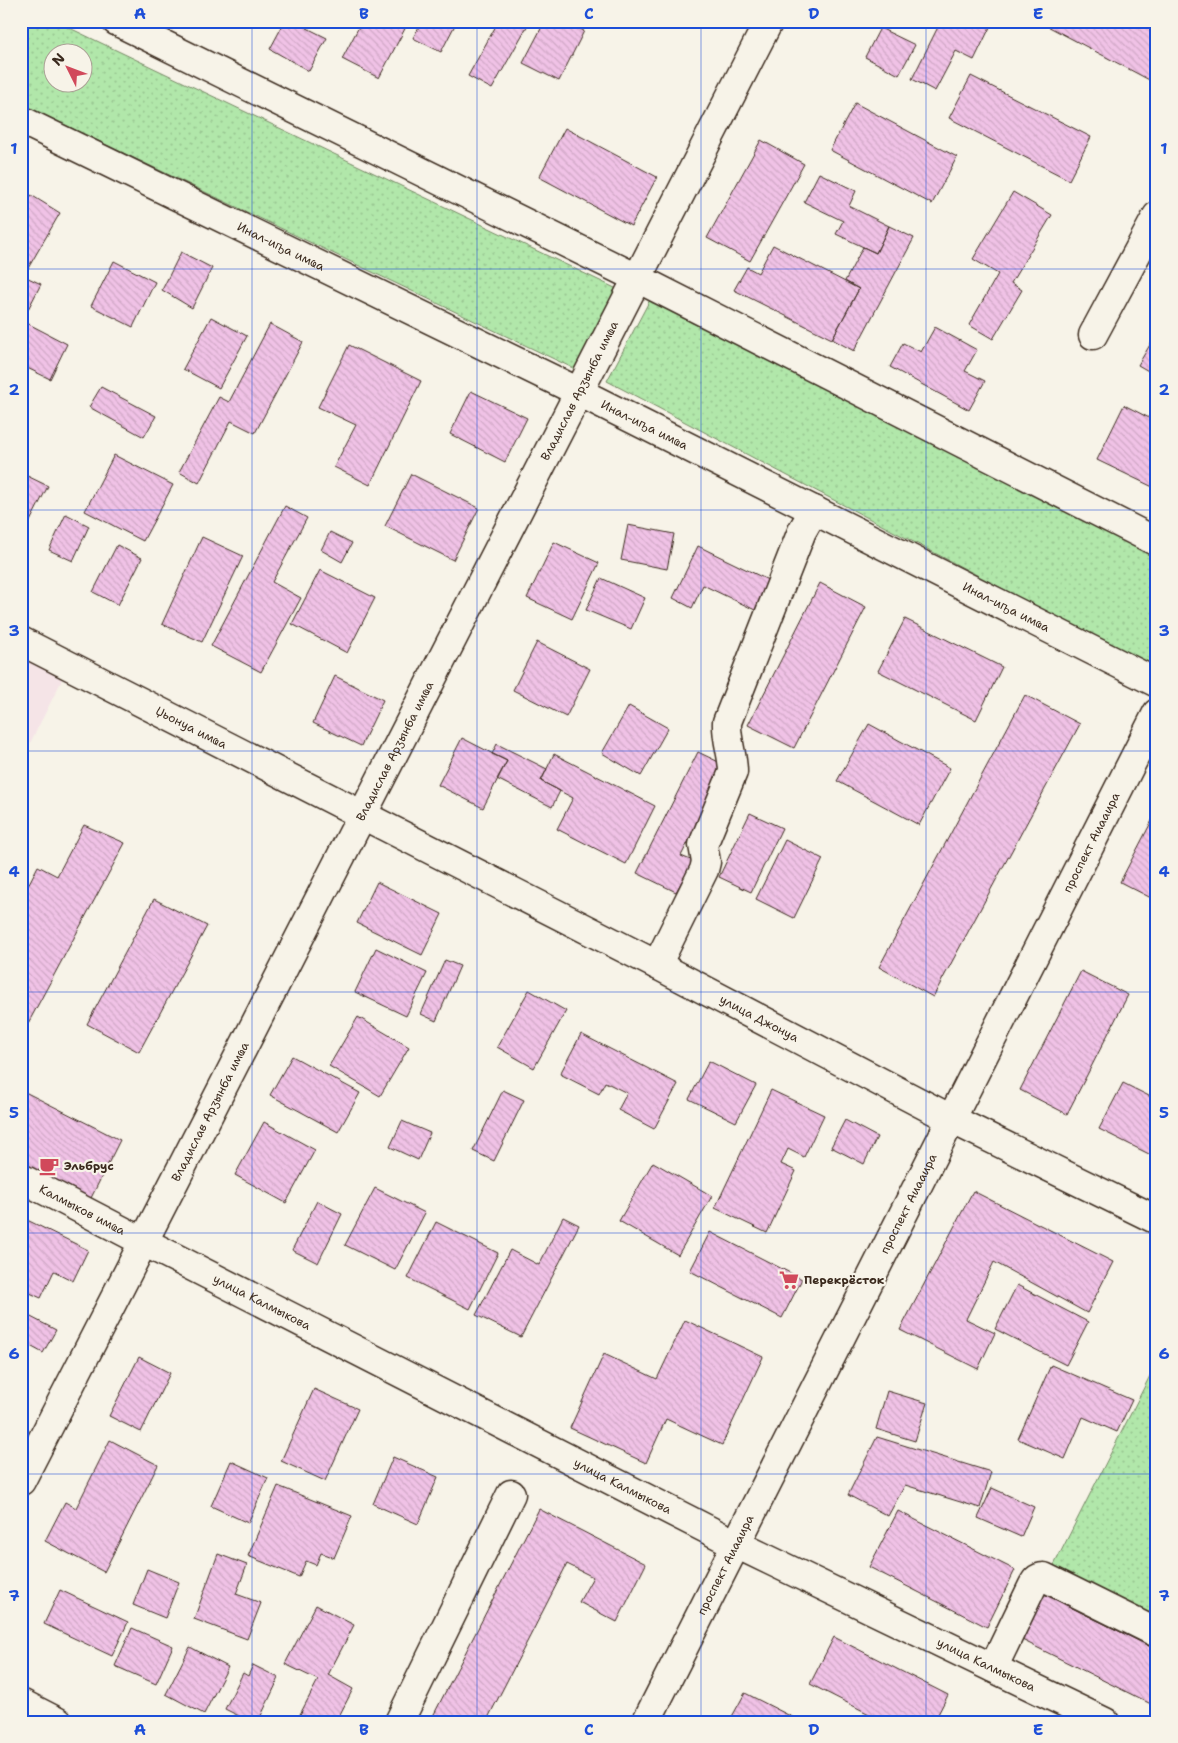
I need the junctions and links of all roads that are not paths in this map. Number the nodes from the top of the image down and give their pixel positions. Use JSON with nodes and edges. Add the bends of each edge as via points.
{"nodes":[{"id":1,"x":116,"y":21,"type":"edge"},
{"id":2,"x":769,"y":21,"type":"edge"},
{"id":3,"x":21,"y":120,"type":"edge"},
{"id":4,"x":1157,"y":216,"type":"edge"},
{"id":5,"x":637,"y":278,"type":"junction"},
{"id":6,"x":1093,"y":335,"type":"dead end"},
{"id":7,"x":579,"y":392,"type":"junction"},
{"id":8,"x":814,"y":510,"type":"junction"},
{"id":9,"x":1157,"y":542,"type":"edge"},
{"id":10,"x":21,"y":641,"type":"edge"},
{"id":11,"x":1157,"y":683,"type":"edge"},
{"id":12,"x":1157,"y":713,"type":"edge"},
{"id":13,"x":363,"y":814,"type":"junction"},
{"id":14,"x":657,"y":965,"type":"junction"},
{"id":15,"x":951,"y":1119,"type":"junction"},
{"id":16,"x":21,"y":1178,"type":"edge"},
{"id":17,"x":1157,"y":1220,"type":"edge"},
{"id":18,"x":144,"y":1242,"type":"junction"},
{"id":19,"x":21,"y":1481,"type":"edge"},
{"id":20,"x":511,"y":1494,"type":"dead end"},
{"id":21,"x":736,"y":1544,"type":"junction"},
{"id":22,"x":1157,"y":1633,"type":"edge"},
{"id":23,"x":993,"y":1668,"type":"junction"},
{"id":24,"x":21,"y":1703,"type":"edge"},
{"id":25,"x":58,"y":1722,"type":"edge"},
{"id":26,"x":399,"y":1722,"type":"edge"},
{"id":27,"x":646,"y":1722,"type":"edge"},
{"id":28,"x":1105,"y":1722,"type":"edge"}],
"edges":[{"from":1,"to":5,"type":"street"},
{"from":2,"to":5,"type":"street","name":"Владислав Арӡынба имҩа"},
{"from":3,"to":7,"type":"street","name":"Инал-иҧа имҩа"},
{"from":4,"to":6,"type":"street"},
{"from":5,"to":7,"type":"street","name":"Владислав Арӡынба имҩа"},
{"from":5,"to":9,"type":"street"},
{"from":7,"to":8,"type":"street","name":"Инал-иҧа имҩа"},
{"from":7,"to":13,"type":"street","name":"Владислав Арӡынба имҩа"},
{"from":8,"to":11,"type":"street","name":"Инал-иҧа имҩа"},
{"from":8,"to":14,"type":"street","via":[[802,531],[727,722],[733,772],[703,844],[704,870]]},
{"from":10,"to":13,"type":"street","name":"Џьонуа имҩа"},
{"from":12,"to":15,"type":"street","name":"проспект Аиааира"},
{"from":13,"to":14,"type":"street","name":"улица Джонуа"},
{"from":13,"to":18,"type":"street","name":"Владислав Арӡынба имҩа"},
{"from":14,"to":15,"type":"street","name":"улица Джонуа"},
{"from":15,"to":17,"type":"street","name":"улица Джонуа"},
{"from":15,"to":21,"type":"street","name":"проспект Аиааира"},
{"from":16,"to":18,"type":"street","name":"Калмыков имҩа"},
{"from":18,"to":19,"type":"street","name":"Владислав Арӡынба имҩа"},
{"from":18,"to":21,"type":"street","name":"улица Калмыкова"},
{"from":20,"to":26,"type":"street"},
{"from":21,"to":23,"type":"street","name":"улица Калмыкова"},
{"from":21,"to":27,"type":"street","name":"проспект Аиааира"},
{"from":22,"to":23,"type":"street","via":[[1041,1577],[1032,1587]]},
{"from":23,"to":28,"type":"street","name":"улица Калмыкова"},
{"from":24,"to":25,"type":"street"}]}
